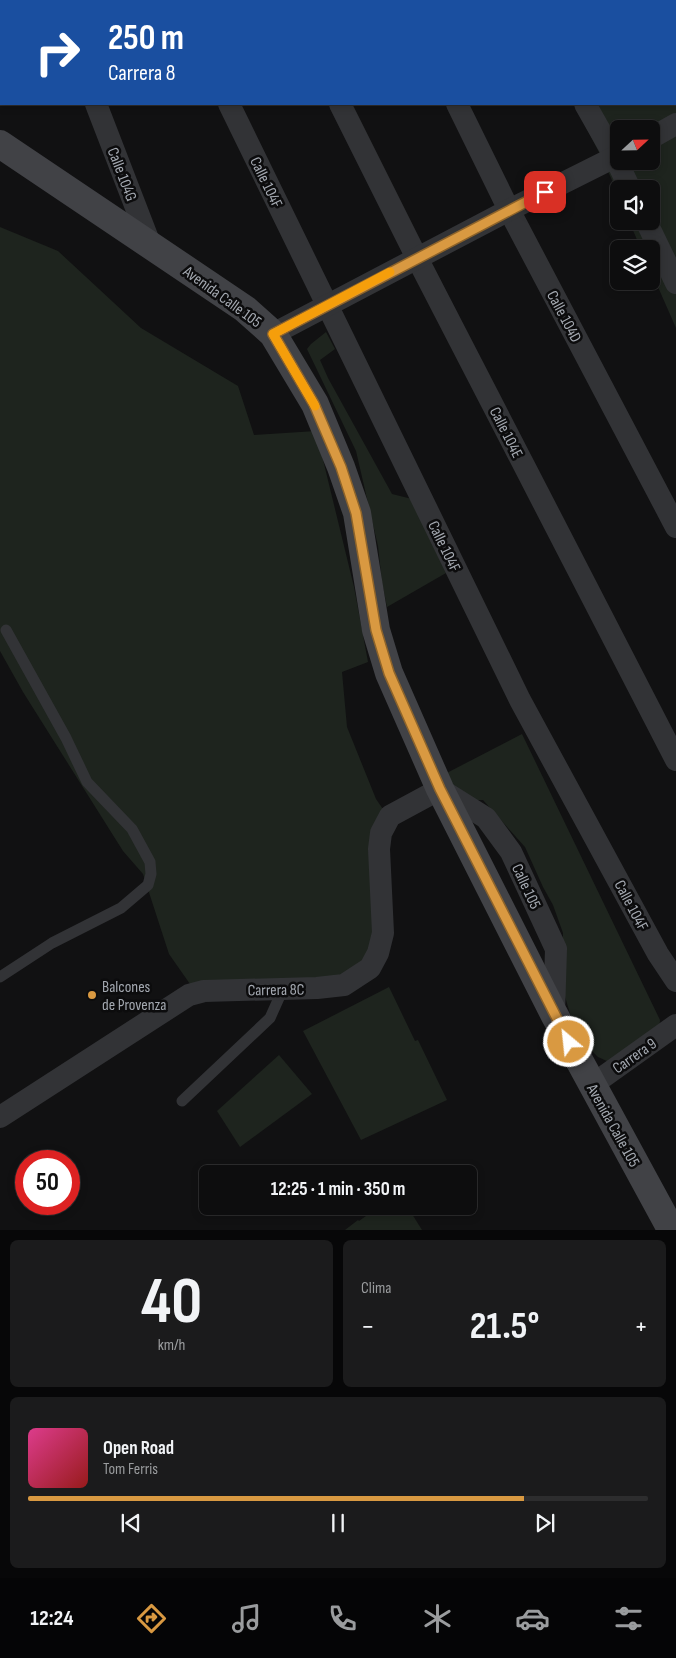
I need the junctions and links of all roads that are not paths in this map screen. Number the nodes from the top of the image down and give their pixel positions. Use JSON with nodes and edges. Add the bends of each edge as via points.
{"nodes":[{"id":1,"x":96,"y":105,"type":"edge"},
{"id":2,"x":229,"y":105,"type":"edge"},
{"id":3,"x":340,"y":105,"type":"edge"},
{"id":4,"x":457,"y":105,"type":"edge"},
{"id":5,"x":586,"y":105,"type":"edge"},
{"id":6,"x":676,"y":124,"type":"edge"},
{"id":7,"x":660,"y":133,"type":"edge"},
{"id":8,"x":0,"y":144,"type":"edge"},
{"id":9,"x":610,"y":145,"type":"edge"},
{"id":10,"x":610,"y":160,"type":"edge"},
{"id":11,"x":509,"y":210,"type":"junction"},
{"id":12,"x":650,"y":230,"type":"edge"},
{"id":13,"x":150,"y":244,"type":"junction"},
{"id":14,"x":417,"y":258,"type":"junction"},
{"id":15,"x":676,"y":283,"type":"edge"},
{"id":16,"x":326,"y":305,"type":"junction"},
{"id":17,"x":273,"y":334,"type":"junction"},
{"id":18,"x":676,"y":527,"type":"edge"},
{"id":19,"x":6,"y":630,"type":"dead end"},
{"id":20,"x":676,"y":760,"type":"edge"},
{"id":21,"x":440,"y":789,"type":"junction"},
{"id":22,"x":0,"y":977,"type":"edge"},
{"id":23,"x":676,"y":981,"type":"edge"},
{"id":24,"x":283,"y":989,"type":"junction"},
{"id":25,"x":676,"y":1027,"type":"edge"},
{"id":26,"x":592,"y":1085,"type":"junction"},
{"id":27,"x":182,"y":1101,"type":"dead end"},
{"id":28,"x":0,"y":1117,"type":"edge"},
{"id":29,"x":672,"y":1230,"type":"edge"}],
"edges":[{"from":1,"to":13,"type":"street","name":"Calle 104G"},
{"from":2,"to":16,"type":"street","name":"Calle 104F"},
{"from":3,"to":14,"type":"street","name":"Calle 104E"},
{"from":4,"to":11,"type":"street","name":"Calle 104D"},
{"from":5,"to":9,"type":"street"},
{"from":6,"to":7,"type":"street"},
{"from":8,"to":13,"type":"main road","name":"Avenida Calle 105"},
{"from":10,"to":11,"type":"street"},
{"from":11,"to":14,"type":"street"},
{"from":11,"to":18,"type":"street","name":"Calle 104D"},
{"from":12,"to":15,"type":"street"},
{"from":13,"to":17,"type":"main road","name":"Avenida Calle 105","via":[[246,309]]},
{"from":14,"to":16,"type":"street"},
{"from":14,"to":20,"type":"street","name":"Calle 104E"},
{"from":16,"to":17,"type":"street"},
{"from":16,"to":23,"type":"street","name":"Calle 104F","via":[[520,700],[658,954]]},
{"from":17,"to":21,"type":"main road","name":"Avenida Calle 105","via":[[314,404],[341,467],[356,513],[376,630],[389,673]]},
{"from":19,"to":22,"type":"lane","via":[[87,782],[132,830],[150,862],[151,874],[148,884],[121,908],[52,944]]},
{"from":21,"to":24,"type":"street","name":"Carrera 8C","via":[[390,816],[381,833],[383,933],[370,968],[344,985]]},
{"from":21,"to":26,"type":"main road","name":"Avenida Calle 105"},
{"from":24,"to":27,"type":"lane","via":[[270,1018]]},
{"from":24,"to":28,"type":"street","name":"Carrera 8C","via":[[204,991],[190,995]]},
{"from":25,"to":26,"type":"street","name":"Carrera 9"},
{"from":26,"to":29,"type":"main road","name":"Avenida Calle 105"}]}
